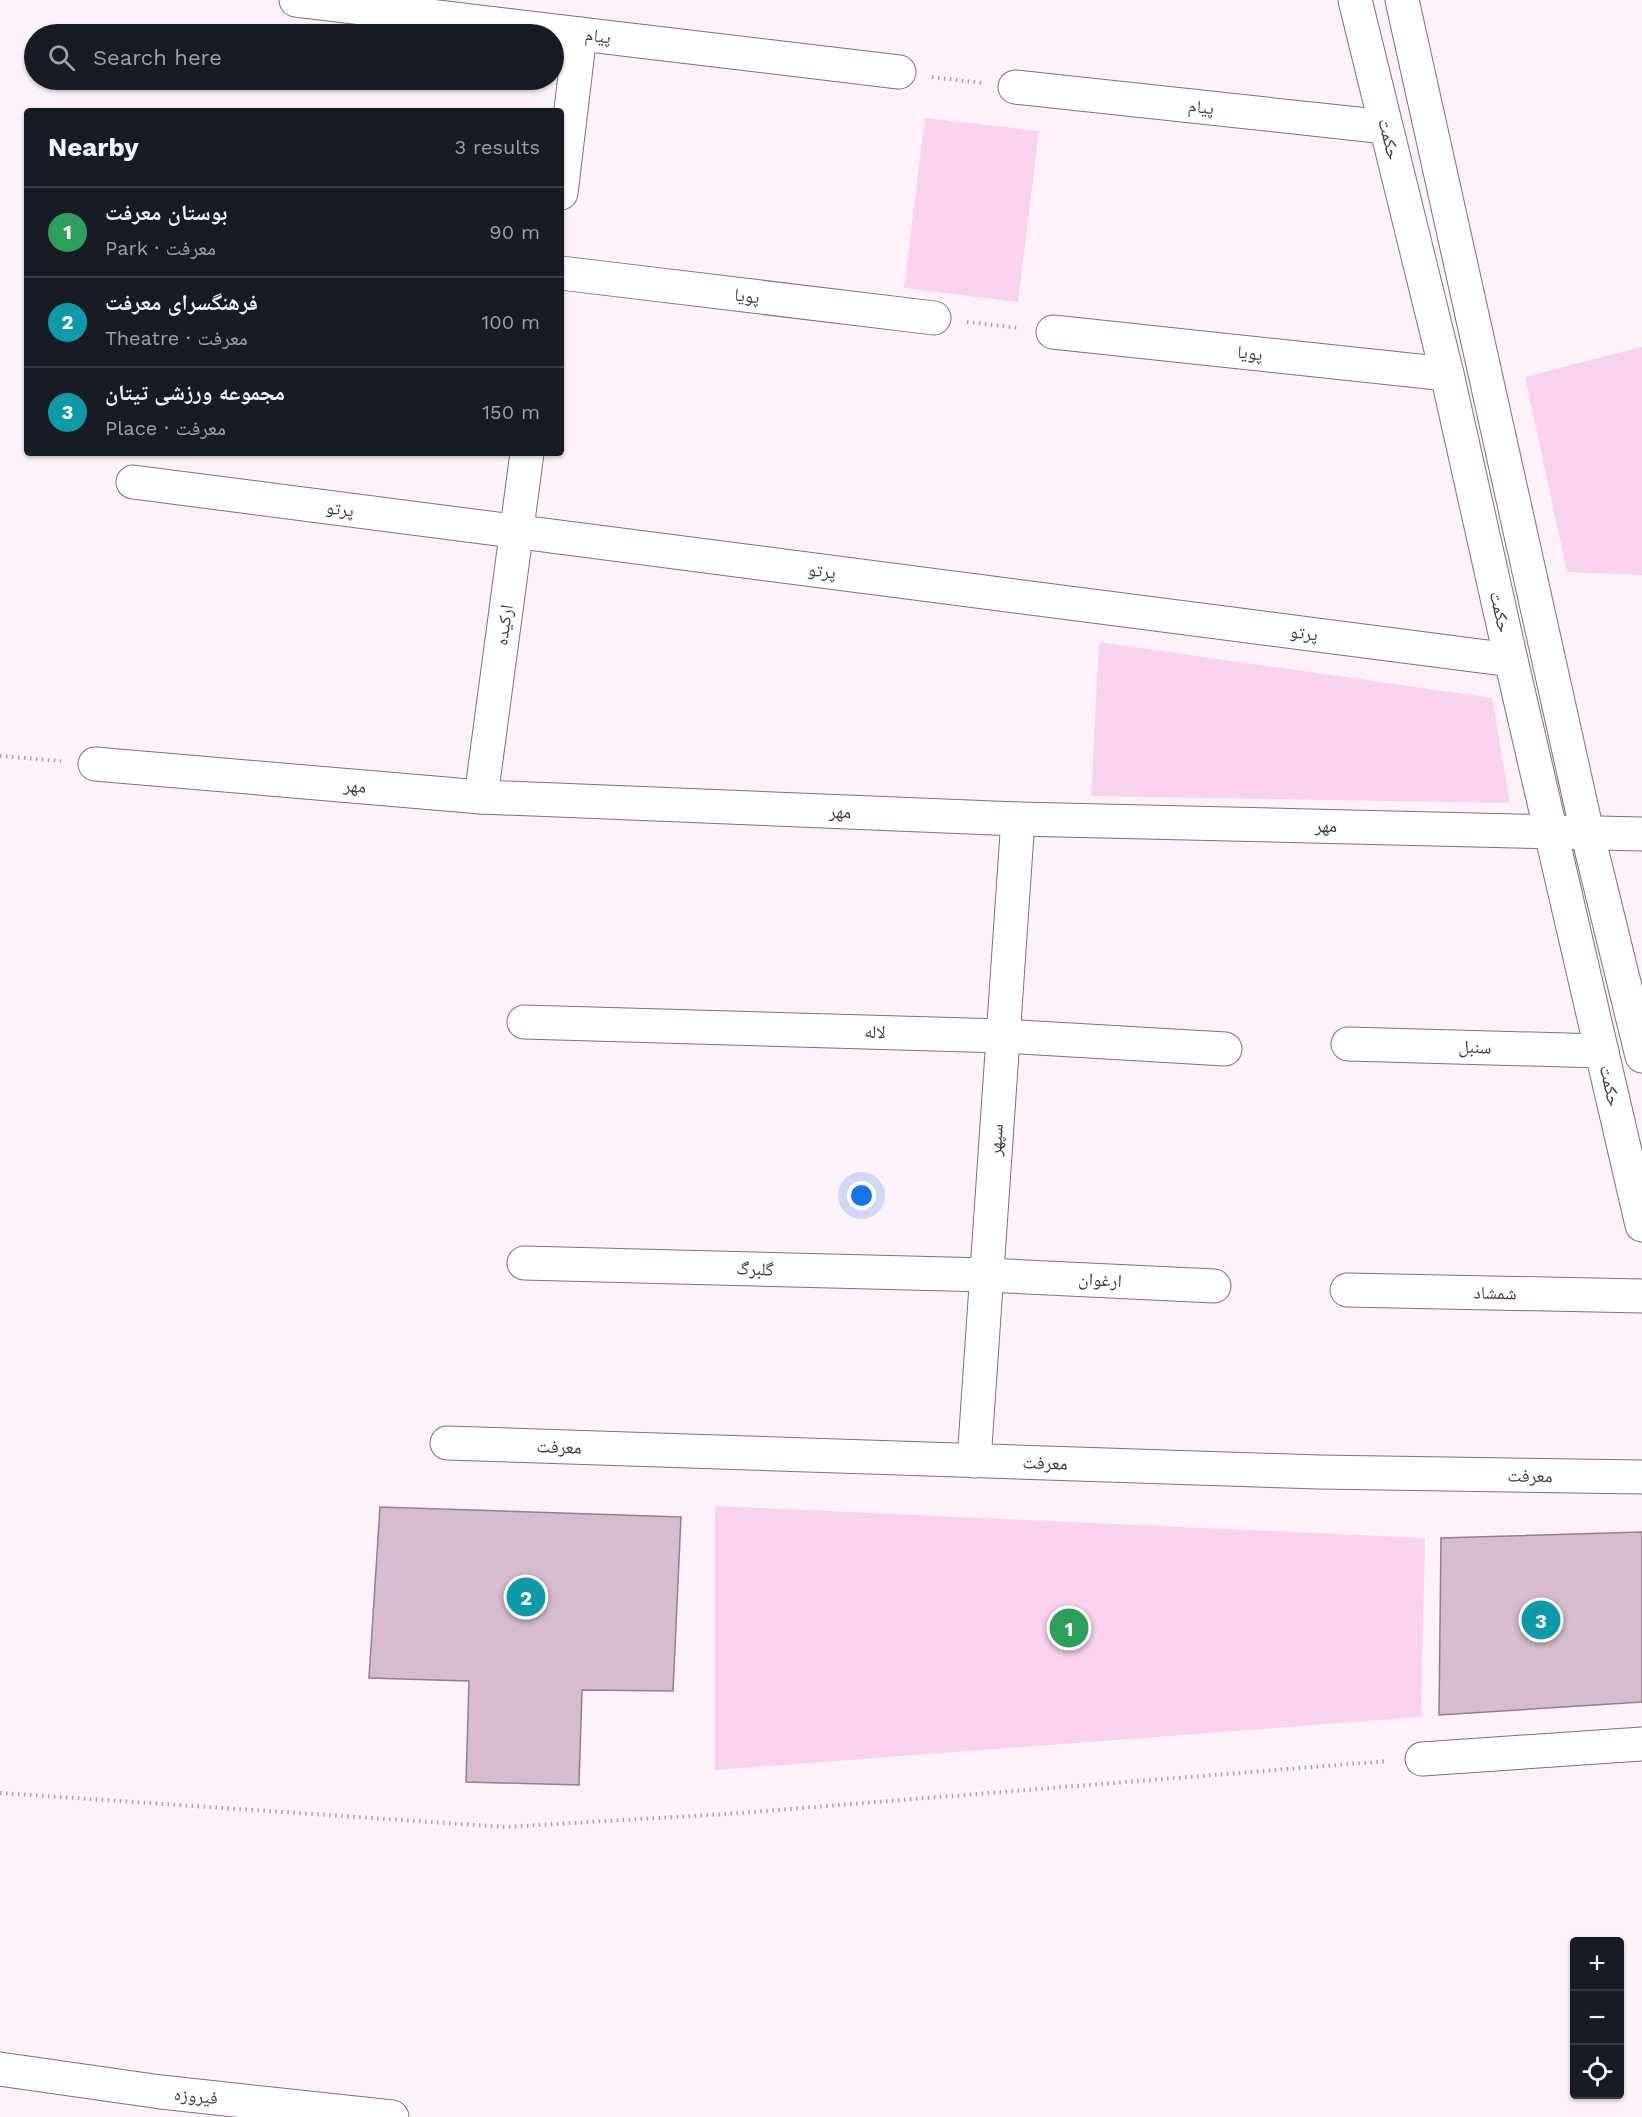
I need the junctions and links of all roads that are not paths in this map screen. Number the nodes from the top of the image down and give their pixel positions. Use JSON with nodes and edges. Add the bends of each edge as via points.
{"nodes":[{"id":1,"x":296,"y":0,"type":"edge"},
{"id":2,"x":1355,"y":0,"type":"edge"},
{"id":3,"x":1402,"y":0,"type":"edge"},
{"id":4,"x":496,"y":24,"type":"edge"},
{"id":5,"x":564,"y":32,"type":"edge"},
{"id":6,"x":580,"y":34,"type":"junction"},
{"id":7,"x":900,"y":72,"type":"road end"},
{"id":8,"x":1015,"y":87,"type":"road end"},
{"id":9,"x":1386,"y":127,"type":"junction"},
{"id":10,"x":564,"y":168,"type":"edge"},
{"id":11,"x":1457,"y":247,"type":"junction"},
{"id":12,"x":1419,"y":256,"type":"junction"},
{"id":13,"x":564,"y":273,"type":"edge"},
{"id":14,"x":934,"y":318,"type":"road end"},
{"id":15,"x":1053,"y":332,"type":"road end"},
{"id":16,"x":1447,"y":374,"type":"junction"},
{"id":17,"x":527,"y":456,"type":"edge"},
{"id":18,"x":133,"y":482,"type":"dead end"},
{"id":19,"x":517,"y":531,"type":"junction"},
{"id":20,"x":1511,"y":660,"type":"junction"},
{"id":21,"x":95,"y":764,"type":"road end"},
{"id":22,"x":481,"y":797,"type":"junction"},
{"id":23,"x":1018,"y":819,"type":"junction"},
{"id":24,"x":1552,"y":831,"type":"junction"},
{"id":25,"x":1587,"y":832,"type":"junction"},
{"id":26,"x":1642,"y":834,"type":"edge"},
{"id":27,"x":524,"y":1022,"type":"dead end"},
{"id":28,"x":1003,"y":1036,"type":"junction"},
{"id":29,"x":1348,"y":1044,"type":"dead end"},
{"id":30,"x":1226,"y":1049,"type":"dead end"},
{"id":31,"x":1602,"y":1051,"type":"junction"},
{"id":32,"x":1642,"y":1056,"type":"edge"},
{"id":33,"x":1642,"y":1225,"type":"edge"},
{"id":34,"x":524,"y":1263,"type":"dead end"},
{"id":35,"x":987,"y":1275,"type":"junction"},
{"id":36,"x":1214,"y":1286,"type":"dead end"},
{"id":37,"x":1347,"y":1290,"type":"dead end"},
{"id":38,"x":1642,"y":1296,"type":"edge"},
{"id":39,"x":447,"y":1443,"type":"dead end"},
{"id":40,"x":974,"y":1461,"type":"junction"},
{"id":41,"x":1642,"y":1478,"type":"edge"},
{"id":42,"x":1642,"y":1744,"type":"edge"},
{"id":43,"x":1422,"y":1758,"type":"road end"},
{"id":44,"x":0,"y":2069,"type":"edge"},
{"id":45,"x":392,"y":2117,"type":"edge"}],
"edges":[{"from":1,"to":4,"type":"street","name":"پیام"},
{"from":2,"to":9,"type":"street","name":"حکمت"},
{"from":3,"to":11,"type":"street","name":"حکمت"},
{"from":5,"to":6,"type":"street","name":"پیام"},
{"from":6,"to":7,"type":"street","name":"پیام"},
{"from":6,"to":10,"type":"street"},
{"from":8,"to":9,"type":"street","name":"پیام"},
{"from":9,"to":12,"type":"street","name":"حکمت"},
{"from":11,"to":12,"type":"street"},
{"from":11,"to":25,"type":"street","name":"حکمت"},
{"from":12,"to":16,"type":"street","name":"حکمت"},
{"from":13,"to":14,"type":"street","name":"پویا"},
{"from":15,"to":16,"type":"street","name":"پویا"},
{"from":16,"to":20,"type":"street","name":"حکمت"},
{"from":17,"to":19,"type":"street","name":"ارکیده"},
{"from":18,"to":19,"type":"street","name":"پرتو"},
{"from":19,"to":20,"type":"street","name":"پرتو"},
{"from":19,"to":22,"type":"street","name":"ارکیده"},
{"from":20,"to":24,"type":"street","name":"حکمت"},
{"from":21,"to":22,"type":"street","name":"مهر"},
{"from":22,"to":23,"type":"street","name":"مهر"},
{"from":23,"to":24,"type":"street","name":"مهر"},
{"from":23,"to":28,"type":"street","name":"سپهر"},
{"from":24,"to":25,"type":"street","name":"مهر"},
{"from":24,"to":31,"type":"street","name":"حکمت"},
{"from":25,"to":26,"type":"street","name":"مهر"},
{"from":25,"to":32,"type":"street","name":"حکمت"},
{"from":27,"to":28,"type":"street","name":"لاله"},
{"from":28,"to":30,"type":"street","name":"لاله"},
{"from":28,"to":35,"type":"street","name":"سپهر"},
{"from":29,"to":31,"type":"street","name":"سنبل"},
{"from":31,"to":33,"type":"street","name":"حکمت"},
{"from":34,"to":35,"type":"street","name":"گلبرگ"},
{"from":35,"to":36,"type":"street","name":"ارغوان"},
{"from":35,"to":40,"type":"street","name":"سپهر"},
{"from":37,"to":38,"type":"street","name":"شمشاد"},
{"from":39,"to":40,"type":"street","name":"معرفت"},
{"from":40,"to":41,"type":"street","name":"معرفت"},
{"from":42,"to":43,"type":"street"},
{"from":44,"to":45,"type":"street","name":"فیروزه","via":[[161,2092]]}]}
